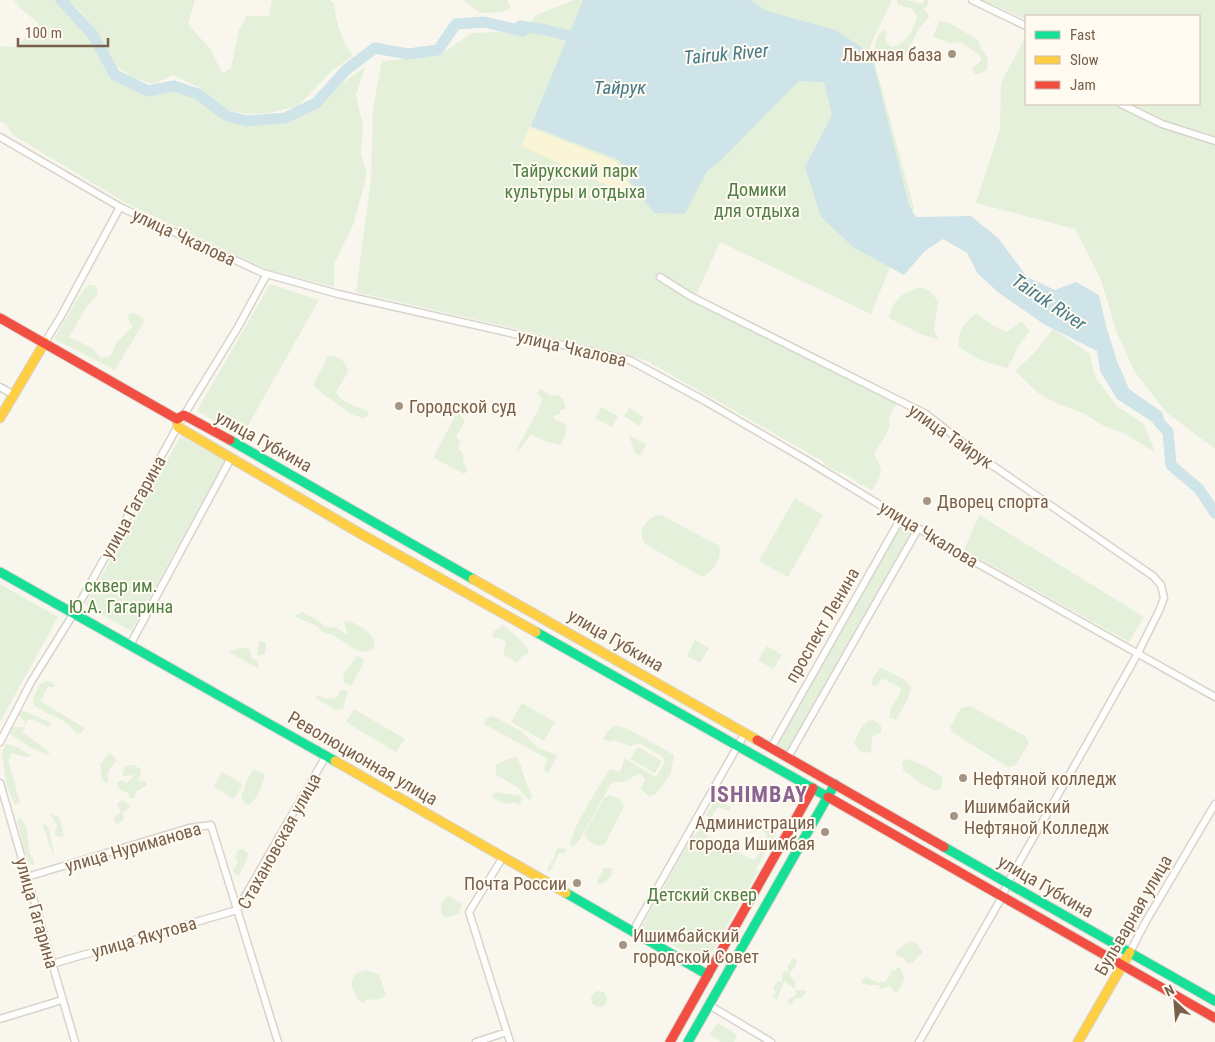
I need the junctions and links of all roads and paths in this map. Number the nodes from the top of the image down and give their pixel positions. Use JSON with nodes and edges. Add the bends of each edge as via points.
{"nodes":[{"id":1,"x":972,"y":0,"type":"edge"},
{"id":2,"x":1025,"y":26,"type":"edge"},
{"id":3,"x":1123,"y":105,"type":"edge"},
{"id":4,"x":0,"y":137,"type":"edge"},
{"id":5,"x":1215,"y":141,"type":"edge"},
{"id":6,"x":120,"y":207,"type":"junction"},
{"id":7,"x":267,"y":274,"type":"junction"},
{"id":8,"x":660,"y":277,"type":"dead end"},
{"id":9,"x":0,"y":318,"type":"edge"},
{"id":10,"x":45,"y":342,"type":"junction"},
{"id":11,"x":0,"y":387,"type":"edge"},
{"id":12,"x":14,"y":395,"type":"junction"},
{"id":13,"x":0,"y":418,"type":"edge"},
{"id":14,"x":180,"y":420,"type":"junction"},
{"id":15,"x":231,"y":458,"type":"junction"},
{"id":16,"x":901,"y":518,"type":"junction"},
{"id":17,"x":918,"y":529,"type":"junction"},
{"id":18,"x":0,"y":572,"type":"edge"},
{"id":19,"x":74,"y":613,"type":"junction"},
{"id":20,"x":130,"y":645,"type":"junction"},
{"id":21,"x":1138,"y":653,"type":"junction"},
{"id":22,"x":1215,"y":697,"type":"edge"},
{"id":23,"x":745,"y":733,"type":"junction"},
{"id":24,"x":0,"y":742,"type":"edge"},
{"id":25,"x":737,"y":745,"type":"junction"},
{"id":26,"x":771,"y":748,"type":"junction"},
{"id":27,"x":326,"y":756,"type":"junction"},
{"id":28,"x":788,"y":757,"type":"junction"},
{"id":29,"x":0,"y":783,"type":"edge"},
{"id":30,"x":835,"y":784,"type":"junction"},
{"id":31,"x":813,"y":788,"type":"junction"},
{"id":32,"x":828,"y":797,"type":"junction"},
{"id":33,"x":1215,"y":804,"type":"edge"},
{"id":34,"x":503,"y":857,"type":"junction"},
{"id":35,"x":27,"y":877,"type":"junction"},
{"id":36,"x":1008,"y":882,"type":"junction"},
{"id":37,"x":1002,"y":897,"type":"junction"},
{"id":38,"x":237,"y":910,"type":"junction"},
{"id":39,"x":633,"y":931,"type":"junction"},
{"id":40,"x":1130,"y":952,"type":"junction"},
{"id":41,"x":52,"y":964,"type":"junction"},
{"id":42,"x":1123,"y":965,"type":"junction"},
{"id":43,"x":708,"y":976,"type":"junction"},
{"id":44,"x":62,"y":1000,"type":"junction"},
{"id":45,"x":1215,"y":1001,"type":"edge"},
{"id":46,"x":709,"y":1005,"type":"junction"},
{"id":47,"x":1215,"y":1018,"type":"edge"},
{"id":48,"x":0,"y":1019,"type":"edge"},
{"id":49,"x":507,"y":1032,"type":"junction"},
{"id":50,"x":75,"y":1042,"type":"edge"},
{"id":51,"x":278,"y":1042,"type":"edge"},
{"id":52,"x":476,"y":1042,"type":"edge"},
{"id":53,"x":510,"y":1042,"type":"edge"},
{"id":54,"x":670,"y":1042,"type":"edge"},
{"id":55,"x":688,"y":1042,"type":"edge"},
{"id":56,"x":771,"y":1042,"type":"edge"},
{"id":57,"x":918,"y":1042,"type":"edge"},
{"id":58,"x":1078,"y":1042,"type":"edge"}],
"edges":[{"from":1,"to":2,"type":"street"},
{"from":3,"to":5,"type":"street","via":[[1162,124]]},
{"from":4,"to":6,"type":"street","name":"улица Чкалова"},
{"from":6,"to":7,"type":"street","name":"улица Чкалова"},
{"from":6,"to":10,"type":"street"},
{"from":7,"to":14,"type":"street","name":"улица Гагарина"},
{"from":7,"to":16,"type":"street","name":"улица Чкалова","via":[[338,294],[629,360],[723,411]]},
{"from":8,"to":21,"type":"street","name":"улица Тайрук","via":[[690,296],[926,414],[989,463],[1153,576],[1162,585],[1164,598]]},
{"from":9,"to":10,"type":"main road","name":"улица Губкина"},
{"from":10,"to":12,"type":"main road"},
{"from":10,"to":14,"type":"main road","name":"улица Губкина"},
{"from":11,"to":12,"type":"street"},
{"from":12,"to":13,"type":"main road"},
{"from":14,"to":15,"type":"main road","name":"улица Губкина"},
{"from":14,"to":19,"type":"street","name":"улица Гагарина"},
{"from":14,"to":23,"type":"main road","name":"улица Губкина"},
{"from":15,"to":20,"type":"street"},
{"from":15,"to":25,"type":"main road","name":"улица Губкина"},
{"from":16,"to":17,"type":"street","name":"улица Чкалова"},
{"from":16,"to":26,"type":"street","name":"проспект Ленина"},
{"from":17,"to":21,"type":"street","name":"улица Чкалова"},
{"from":17,"to":28,"type":"street","name":"проспект Ленина"},
{"from":18,"to":19,"type":"main road","name":"Революционная улица"},
{"from":19,"to":20,"type":"main road","name":"Революционная улица"},
{"from":19,"to":24,"type":"street","name":"улица Гагарина"},
{"from":20,"to":27,"type":"main road","name":"Революционная улица"},
{"from":21,"to":22,"type":"street","name":"улица Чкалова"},
{"from":21,"to":36,"type":"street","name":"улица Тайрук"},
{"from":23,"to":25,"type":"street"},
{"from":23,"to":26,"type":"main road","name":"улица Губкина"},
{"from":25,"to":31,"type":"main road","name":"улица Губкина"},
{"from":25,"to":39,"type":"street"},
{"from":26,"to":28,"type":"main road","name":"улица Губкина"},
{"from":27,"to":34,"type":"main road","name":"Революционная улица"},
{"from":27,"to":38,"type":"street","name":"Стахановская улица"},
{"from":28,"to":30,"type":"main road","name":"улица Губкина"},
{"from":29,"to":35,"type":"street","name":"улица Гагарина"},
{"from":30,"to":32,"type":"main road"},
{"from":30,"to":36,"type":"main road","name":"улица Губкина"},
{"from":31,"to":32,"type":"main road","name":"улица Губкина"},
{"from":31,"to":43,"type":"main road"},
{"from":32,"to":37,"type":"main road","name":"улица Губкина"},
{"from":32,"to":46,"type":"main road"},
{"from":33,"to":40,"type":"street","name":"Бульварная улица"},
{"from":34,"to":39,"type":"main road","name":"Революционная улица"},
{"from":34,"to":49,"type":"street","via":[[470,912]]},
{"from":35,"to":38,"type":"street","name":"улица Нуриманова","via":[[189,828],[211,826]]},
{"from":35,"to":41,"type":"street","name":"улица Гагарина"},
{"from":36,"to":37,"type":"street","name":"улица Тайрук"},
{"from":36,"to":40,"type":"main road","name":"улица Губкина"},
{"from":37,"to":42,"type":"main road","name":"улица Губкина"},
{"from":37,"to":57,"type":"street","name":"улица Тайрук"},
{"from":38,"to":41,"type":"street","name":"улица Якутова"},
{"from":38,"to":51,"type":"street","name":"Стахановская улица"},
{"from":39,"to":43,"type":"main road","name":"Революционная улица"},
{"from":40,"to":42,"type":"main road","name":"Бульварная улица"},
{"from":40,"to":45,"type":"main road","name":"улица Губкина"},
{"from":41,"to":44,"type":"street","name":"улица Гагарина"},
{"from":42,"to":47,"type":"main road","name":"улица Губкина"},
{"from":42,"to":58,"type":"main road","name":"Бульварная улица"},
{"from":43,"to":54,"type":"main road"},
{"from":44,"to":48,"type":"street"},
{"from":44,"to":50,"type":"street","name":"улица Гагарина"},
{"from":46,"to":55,"type":"main road"},
{"from":46,"to":56,"type":"street"},
{"from":49,"to":52,"type":"street"},
{"from":49,"to":53,"type":"street"}]}
